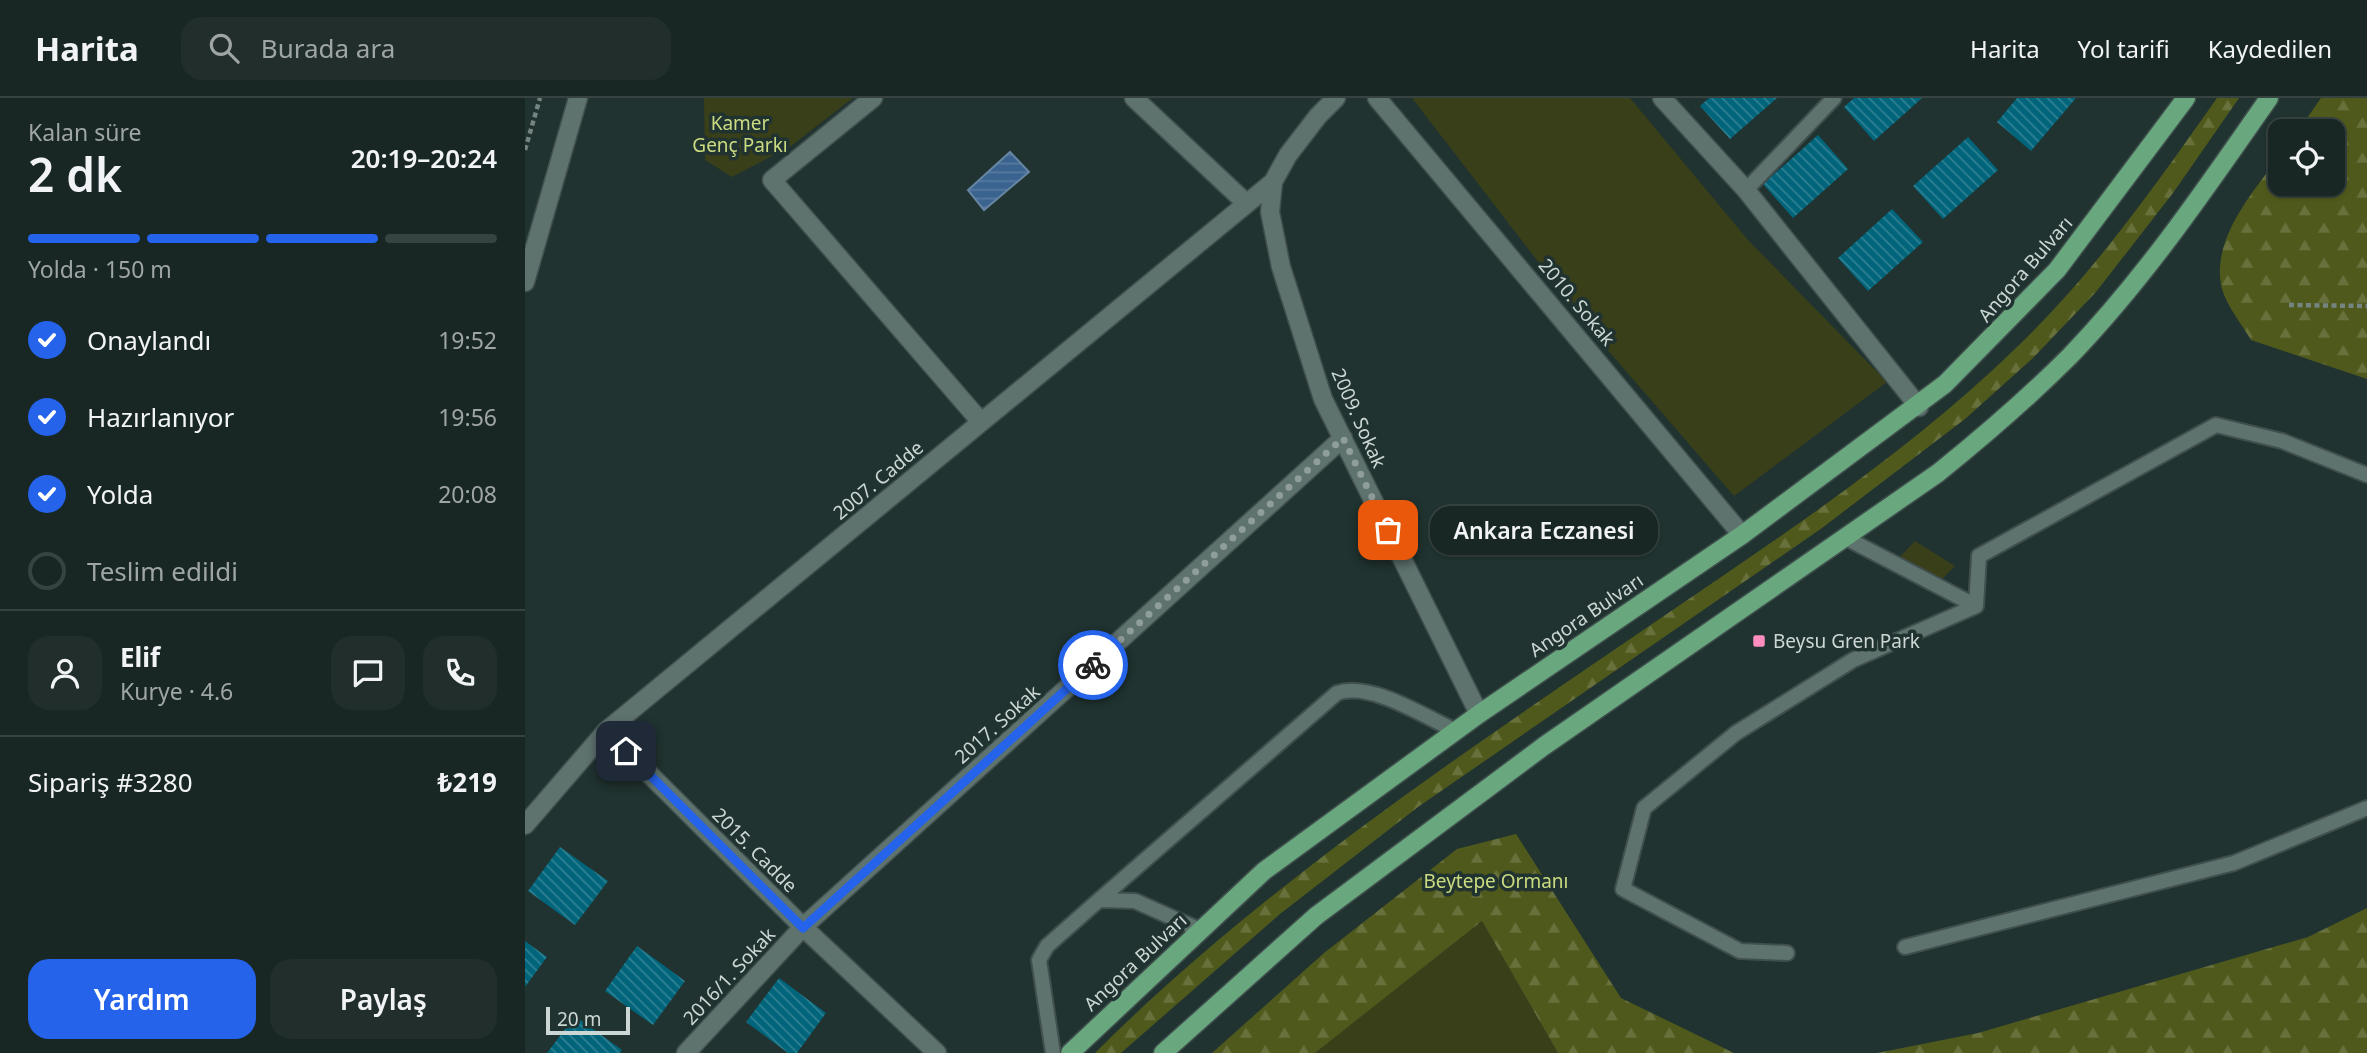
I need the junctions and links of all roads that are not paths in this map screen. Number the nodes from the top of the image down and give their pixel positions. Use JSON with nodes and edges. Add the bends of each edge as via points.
{"nodes":[{"id":1,"x":578,"y":98,"type":"edge"},
{"id":2,"x":873,"y":98,"type":"edge"},
{"id":3,"x":1134,"y":98,"type":"edge"},
{"id":4,"x":1336,"y":98,"type":"edge"},
{"id":5,"x":1377,"y":98,"type":"edge"},
{"id":6,"x":1662,"y":98,"type":"edge"},
{"id":7,"x":1835,"y":98,"type":"edge"},
{"id":8,"x":2186,"y":98,"type":"edge"},
{"id":9,"x":2269,"y":98,"type":"edge"},
{"id":10,"x":1273,"y":182,"type":"junction"},
{"id":11,"x":1746,"y":190,"type":"junction"},
{"id":12,"x":1246,"y":204,"type":"junction"},
{"id":13,"x":525,"y":282,"type":"edge"},
{"id":14,"x":1919,"y":407,"type":"junction"},
{"id":15,"x":981,"y":422,"type":"junction"},
{"id":16,"x":1343,"y":438,"type":"junction"},
{"id":17,"x":2367,"y":475,"type":"edge"},
{"id":18,"x":1742,"y":535,"type":"junction"},
{"id":19,"x":1844,"y":537,"type":"junction"},
{"id":20,"x":1976,"y":606,"type":"junction"},
{"id":21,"x":1479,"y":714,"type":"junction"},
{"id":22,"x":1455,"y":731,"type":"junction"},
{"id":23,"x":606,"y":732,"type":"junction"},
{"id":24,"x":2367,"y":808,"type":"edge"},
{"id":25,"x":525,"y":825,"type":"edge"},
{"id":26,"x":1099,"y":900,"type":"junction"},
{"id":27,"x":803,"y":928,"type":"junction"},
{"id":28,"x":1200,"y":930,"type":"junction"},
{"id":29,"x":1905,"y":947,"type":"dead end"},
{"id":30,"x":1787,"y":953,"type":"dead end"},
{"id":31,"x":686,"y":1053,"type":"edge"},
{"id":32,"x":937,"y":1053,"type":"edge"},
{"id":33,"x":1053,"y":1053,"type":"edge"},
{"id":34,"x":1070,"y":1053,"type":"edge"},
{"id":35,"x":1163,"y":1053,"type":"edge"}],
"edges":[{"from":1,"to":13,"type":"street"},
{"from":2,"to":15,"type":"street","via":[[772,180]]},
{"from":3,"to":12,"type":"street"},
{"from":4,"to":10,"type":"street","name":"2009. Sokak","via":[[1296,145]]},
{"from":5,"to":18,"type":"street","name":"2010. Sokak"},
{"from":6,"to":11,"type":"street"},
{"from":7,"to":11,"type":"lane"},
{"from":8,"to":14,"type":"main road","name":"Angora Bulvarı","via":[[2057,270]]},
{"from":9,"to":19,"type":"main road","via":[[2178,226],[2071,355],[1938,473]]},
{"from":10,"to":12,"type":"street","name":"2007. Cadde"},
{"from":10,"to":16,"type":"street","name":"2009. Sokak","via":[[1270,212],[1281,267],[1323,398]]},
{"from":11,"to":14,"type":"street"},
{"from":12,"to":15,"type":"street","name":"2007. Cadde"},
{"from":14,"to":18,"type":"main road","name":"Angora Bulvarı"},
{"from":15,"to":23,"type":"street","name":"2007. Cadde"},
{"from":16,"to":21,"type":"street","name":"2009. Sokak"},
{"from":16,"to":27,"type":"street","name":"2017. Sokak"},
{"from":17,"to":20,"type":"lane","via":[[2282,441],[2216,425],[1979,556]]},
{"from":18,"to":21,"type":"main road","name":"Angora Bulvarı"},
{"from":19,"to":20,"type":"lane"},
{"from":19,"to":35,"type":"main road","via":[[1544,746],[1327,908]]},
{"from":20,"to":30,"type":"lane","via":[[1853,660],[1736,733],[1644,808],[1623,889],[1740,951]]},
{"from":21,"to":22,"type":"main road","name":"Angora Bulvarı"},
{"from":22,"to":26,"type":"lane","via":[[1380,695],[1347,689],[1337,693]]},
{"from":22,"to":28,"type":"main road","name":"Angora Bulvarı","via":[[1264,871]]},
{"from":23,"to":25,"type":"street","name":"2007. Cadde"},
{"from":23,"to":27,"type":"street","name":"2015. Cadde"},
{"from":24,"to":29,"type":"lane","via":[[2234,863]]},
{"from":26,"to":28,"type":"lane","via":[[1135,901]]},
{"from":26,"to":33,"type":"lane","via":[[1047,946],[1039,960]]},
{"from":27,"to":31,"type":"street","name":"2016/1. Sokak"},
{"from":27,"to":32,"type":"street","name":"2015. Cadde"},
{"from":28,"to":34,"type":"main road","name":"Angora Bulvarı"}]}
